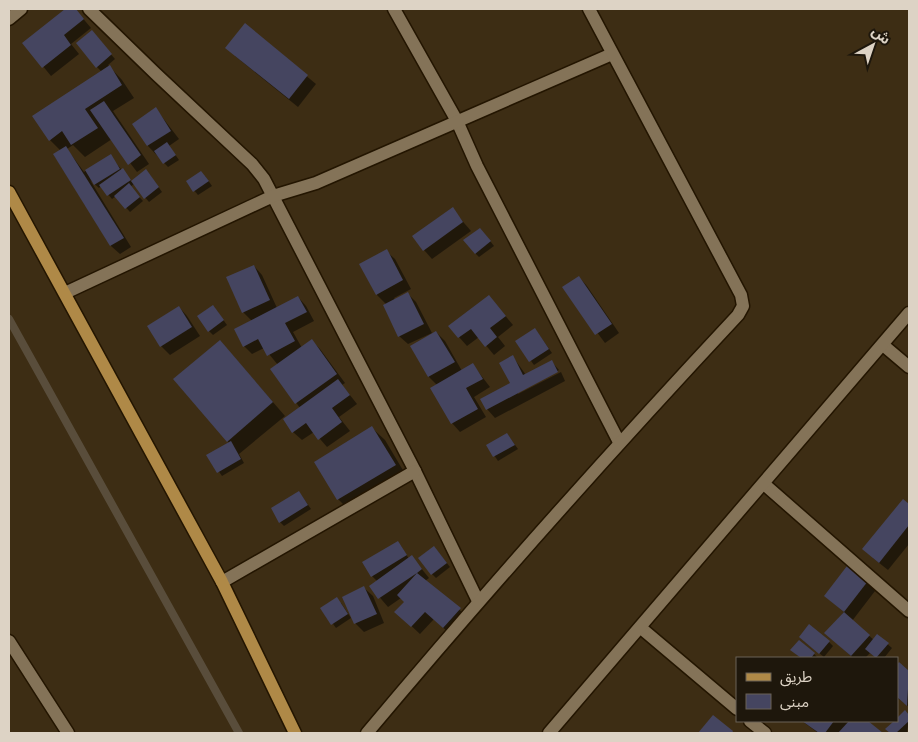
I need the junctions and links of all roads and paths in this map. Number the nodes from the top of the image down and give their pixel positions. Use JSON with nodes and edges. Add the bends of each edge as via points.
{"nodes":[{"id":1,"x":21,"y":9,"type":"edge"},
{"id":2,"x":90,"y":9,"type":"edge"},
{"id":3,"x":394,"y":9,"type":"edge"},
{"id":4,"x":589,"y":9,"type":"edge"},
{"id":5,"x":9,"y":19,"type":"edge"},
{"id":6,"x":612,"y":54,"type":"junction"},
{"id":7,"x":457,"y":121,"type":"junction"},
{"id":8,"x":9,"y":192,"type":"edge"},
{"id":9,"x":274,"y":196,"type":"junction"},
{"id":10,"x":65,"y":293,"type":"junction"},
{"id":11,"x":909,"y":313,"type":"edge"},
{"id":12,"x":883,"y":345,"type":"junction"},
{"id":13,"x":909,"y":367,"type":"edge"},
{"id":14,"x":619,"y":442,"type":"junction"},
{"id":15,"x":414,"y":471,"type":"junction"},
{"id":16,"x":764,"y":484,"type":"junction"},
{"id":17,"x":222,"y":582,"type":"junction"},
{"id":18,"x":478,"y":601,"type":"junction"},
{"id":19,"x":909,"y":611,"type":"edge"},
{"id":20,"x":641,"y":628,"type":"junction"},
{"id":21,"x":9,"y":641,"type":"edge"},
{"id":22,"x":736,"y":708,"type":"edge"},
{"id":23,"x":751,"y":722,"type":"edge"},
{"id":24,"x":68,"y":733,"type":"edge"},
{"id":25,"x":295,"y":733,"type":"edge"},
{"id":26,"x":367,"y":733,"type":"edge"},
{"id":27,"x":549,"y":733,"type":"edge"},
{"id":28,"x":765,"y":733,"type":"edge"}],
"edges":[{"from":1,"to":5,"type":"street"},
{"from":2,"to":9,"type":"street","via":[[252,164]]},
{"from":3,"to":7,"type":"street"},
{"from":4,"to":6,"type":"street"},
{"from":6,"to":7,"type":"street"},
{"from":6,"to":14,"type":"street","via":[[741,295],[743,306]]},
{"from":7,"to":9,"type":"street","via":[[316,183]]},
{"from":7,"to":14,"type":"street"},
{"from":8,"to":10,"type":"main road"},
{"from":9,"to":10,"type":"street"},
{"from":9,"to":15,"type":"street"},
{"from":10,"to":17,"type":"main road"},
{"from":11,"to":12,"type":"street"},
{"from":12,"to":13,"type":"street"},
{"from":12,"to":16,"type":"street"},
{"from":14,"to":18,"type":"street"},
{"from":15,"to":17,"type":"street"},
{"from":15,"to":18,"type":"street"},
{"from":16,"to":19,"type":"street"},
{"from":16,"to":20,"type":"street"},
{"from":17,"to":25,"type":"main road"},
{"from":18,"to":26,"type":"street"},
{"from":20,"to":22,"type":"street"},
{"from":20,"to":27,"type":"street"},
{"from":21,"to":24,"type":"street"},
{"from":23,"to":28,"type":"street"}]}
